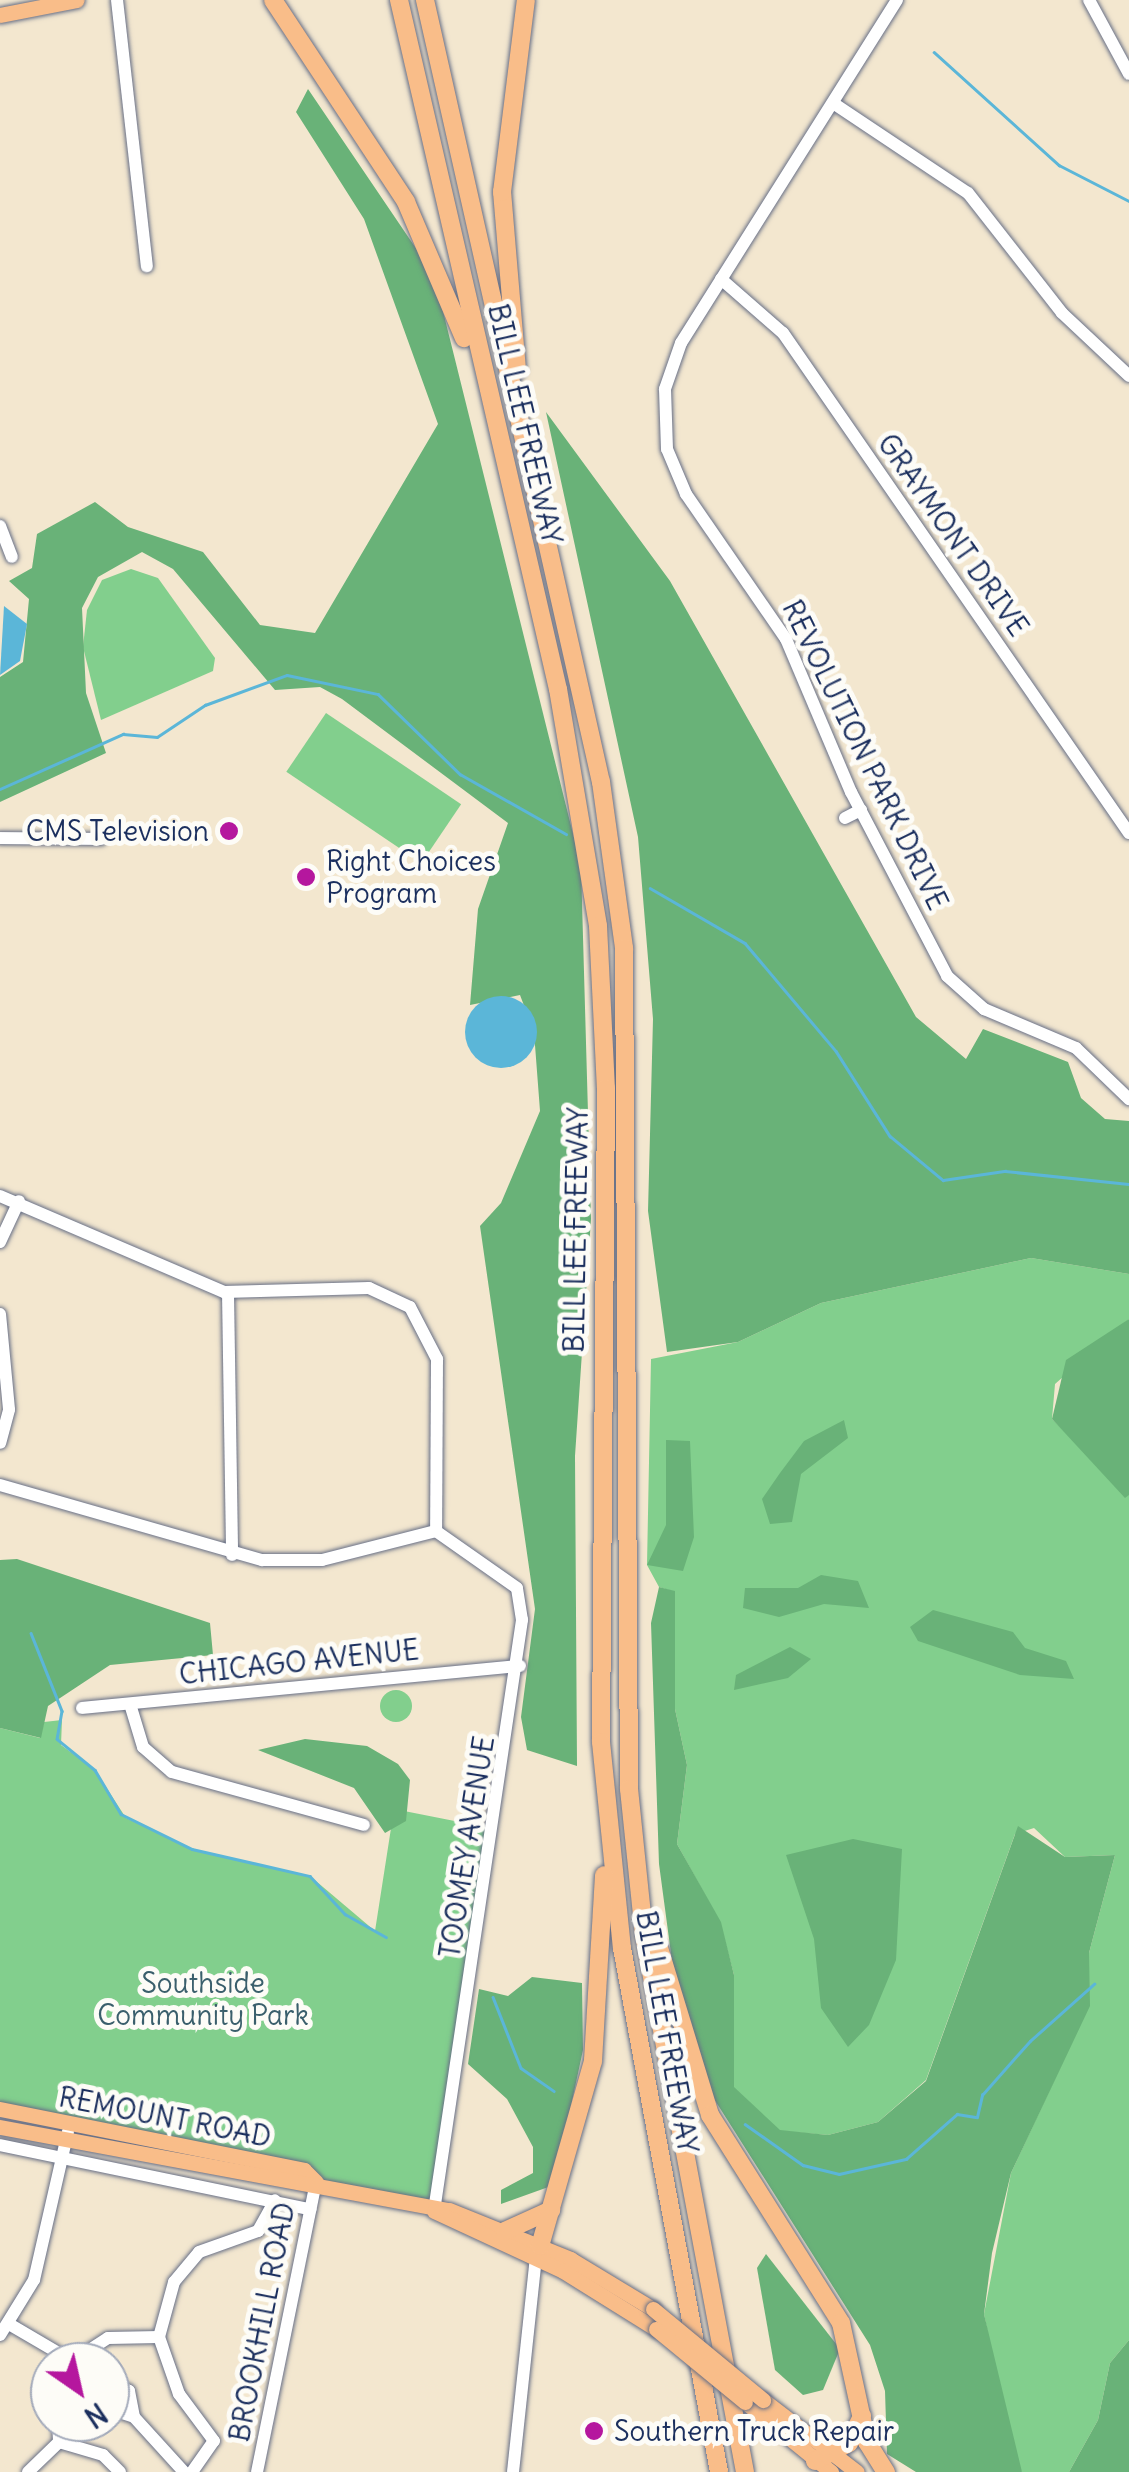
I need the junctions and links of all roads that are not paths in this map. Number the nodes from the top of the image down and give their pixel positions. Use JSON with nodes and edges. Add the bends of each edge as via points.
{"nodes":[{"id":1,"x":77,"y":0,"type":"edge"},
{"id":2,"x":118,"y":0,"type":"edge"},
{"id":3,"x":399,"y":0,"type":"edge"},
{"id":4,"x":425,"y":0,"type":"edge"},
{"id":5,"x":526,"y":0,"type":"edge"},
{"id":6,"x":897,"y":0,"type":"edge"},
{"id":7,"x":1089,"y":0,"type":"edge"},
{"id":8,"x":274,"y":3,"type":"edge"},
{"id":9,"x":0,"y":15,"type":"edge"},
{"id":10,"x":1129,"y":74,"type":"edge"},
{"id":11,"x":833,"y":103,"type":"junction"},
{"id":12,"x":147,"y":266,"type":"dead end"},
{"id":13,"x":721,"y":279,"type":"junction"},
{"id":14,"x":1129,"y":376,"type":"edge"},
{"id":15,"x":517,"y":406,"type":"junction"},
{"id":16,"x":506,"y":466,"type":"junction"},
{"id":17,"x":0,"y":526,"type":"edge"},
{"id":18,"x":12,"y":557,"type":"dead end"},
{"id":19,"x":860,"y":810,"type":"junction"},
{"id":20,"x":846,"y":818,"type":"dead end"},
{"id":21,"x":1129,"y":833,"type":"edge"},
{"id":22,"x":0,"y":838,"type":"edge"},
{"id":23,"x":101,"y":839,"type":"dead end"},
{"id":24,"x":1129,"y":1098,"type":"edge"},
{"id":25,"x":0,"y":1196,"type":"edge"},
{"id":26,"x":19,"y":1201,"type":"junction"},
{"id":27,"x":0,"y":1242,"type":"edge"},
{"id":28,"x":228,"y":1292,"type":"junction"},
{"id":29,"x":0,"y":1314,"type":"edge"},
{"id":30,"x":0,"y":1443,"type":"edge"},
{"id":31,"x":0,"y":1485,"type":"edge"},
{"id":32,"x":436,"y":1531,"type":"junction"},
{"id":33,"x":232,"y":1555,"type":"junction"},
{"id":34,"x":520,"y":1666,"type":"junction"},
{"id":35,"x":130,"y":1704,"type":"junction"},
{"id":36,"x":82,"y":1708,"type":"dead end"},
{"id":37,"x":629,"y":1789,"type":"junction"},
{"id":38,"x":606,"y":1795,"type":"junction"},
{"id":39,"x":364,"y":1825,"type":"dead end"},
{"id":40,"x":0,"y":2109,"type":"edge"},
{"id":41,"x":0,"y":2127,"type":"edge"},
{"id":42,"x":68,"y":2132,"type":"junction"},
{"id":43,"x":0,"y":2145,"type":"edge"},
{"id":44,"x":62,"y":2158,"type":"junction"},
{"id":45,"x":316,"y":2182,"type":"junction"},
{"id":46,"x":275,"y":2200,"type":"junction"},
{"id":47,"x":554,"y":2206,"type":"junction"},
{"id":48,"x":310,"y":2209,"type":"junction"},
{"id":49,"x":434,"y":2212,"type":"junction"},
{"id":50,"x":504,"y":2230,"type":"junction"},
{"id":51,"x":538,"y":2252,"type":"junction"},
{"id":52,"x":4,"y":2330,"type":"edge"},
{"id":53,"x":159,"y":2337,"type":"junction"},
{"id":54,"x":30,"y":2342,"type":"edge"},
{"id":55,"x":102,"y":2342,"type":"edge"},
{"id":56,"x":130,"y":2396,"type":"edge"},
{"id":57,"x":862,"y":2408,"type":"junction"},
{"id":58,"x":130,"y":2416,"type":"edge"},
{"id":59,"x":134,"y":2417,"type":"junction"},
{"id":60,"x":59,"y":2442,"type":"joint"},
{"id":61,"x":826,"y":2462,"type":"edge"},
{"id":62,"x":28,"y":2472,"type":"edge"},
{"id":63,"x":120,"y":2472,"type":"edge"},
{"id":64,"x":184,"y":2472,"type":"edge"},
{"id":65,"x":192,"y":2472,"type":"edge"},
{"id":66,"x":258,"y":2472,"type":"edge"},
{"id":67,"x":514,"y":2472,"type":"edge"},
{"id":68,"x":719,"y":2472,"type":"edge"},
{"id":69,"x":745,"y":2472,"type":"edge"},
{"id":70,"x":857,"y":2472,"type":"edge"},
{"id":71,"x":886,"y":2472,"type":"edge"}],
"edges":[{"from":1,"to":9,"type":"main road"},
{"from":2,"to":12,"type":"street"},
{"from":3,"to":16,"type":"highway","name":"BILL LEE FREEWAY"},
{"from":4,"to":15,"type":"highway","name":"BILL LEE FREEWAY"},
{"from":5,"to":15,"type":"highway","via":[[502,192]]},
{"from":6,"to":11,"type":"street","name":"REVOLUTION PARK DRIVE"},
{"from":7,"to":10,"type":"street"},
{"from":8,"to":16,"type":"highway","via":[[422,230]]},
{"from":11,"to":13,"type":"street","name":"REVOLUTION PARK DRIVE"},
{"from":11,"to":14,"type":"street","via":[[968,193],[1062,314]]},
{"from":13,"to":19,"type":"street","name":"REVOLUTION PARK DRIVE","via":[[670,369],[667,449],[686,494],[786,640]]},
{"from":13,"to":21,"type":"street","name":"GRAYMONT DRIVE","via":[[783,332]]},
{"from":15,"to":37,"type":"highway","name":"BILL LEE FREEWAY","via":[[601,782],[624,948]]},
{"from":16,"to":38,"type":"highway","name":"BILL LEE FREEWAY","via":[[576,774],[603,983],[596,1611]]},
{"from":17,"to":18,"type":"street"},
{"from":19,"to":20,"type":"street"},
{"from":19,"to":24,"type":"street","name":"REVOLUTION PARK DRIVE","via":[[957,988],[1076,1048]]},
{"from":22,"to":23,"type":"street"},
{"from":25,"to":26,"type":"street"},
{"from":26,"to":27,"type":"street"},
{"from":26,"to":28,"type":"street"},
{"from":28,"to":32,"type":"street","via":[[369,1288],[417,1314],[438,1367]]},
{"from":28,"to":33,"type":"street"},
{"from":29,"to":30,"type":"street","via":[[9,1410]]},
{"from":31,"to":33,"type":"street"},
{"from":32,"to":33,"type":"street","via":[[322,1560]]},
{"from":32,"to":34,"type":"street","name":"TOOMEY AVENUE","via":[[521,1594]]},
{"from":34,"to":35,"type":"street","name":"CHICAGO AVENUE"},
{"from":34,"to":49,"type":"street","name":"TOOMEY AVENUE"},
{"from":35,"to":36,"type":"street","name":"CHICAGO AVENUE"},
{"from":35,"to":39,"type":"street","via":[[137,1738],[172,1772]]},
{"from":37,"to":57,"type":"highway","via":[[672,2010],[698,2087],[751,2191],[840,2323]]},
{"from":37,"to":69,"type":"highway","name":"BILL LEE FREEWAY","via":[[644,1934]]},
{"from":38,"to":47,"type":"highway","via":[[598,2031]]},
{"from":38,"to":68,"type":"highway","name":"BILL LEE FREEWAY","via":[[622,1948]]},
{"from":40,"to":42,"type":"main road","name":"REMOUNT ROAD"},
{"from":41,"to":42,"type":"main road","name":"REMOUNT ROAD"},
{"from":42,"to":44,"type":"street"},
{"from":42,"to":45,"type":"main road","name":"REMOUNT ROAD","via":[[304,2170]]},
{"from":43,"to":44,"type":"street"},
{"from":44,"to":46,"type":"street"},
{"from":44,"to":52,"type":"street","via":[[34,2280]]},
{"from":45,"to":48,"type":"street","name":"BROOKHILL ROAD"},
{"from":45,"to":49,"type":"main road","name":"REMOUNT ROAD"},
{"from":46,"to":48,"type":"street"},
{"from":46,"to":53,"type":"street","via":[[252,2236],[183,2265]]},
{"from":47,"to":50,"type":"highway"},
{"from":47,"to":51,"type":"highway"},
{"from":48,"to":66,"type":"street","name":"BROOKHILL ROAD"},
{"from":49,"to":50,"type":"main road","name":"REMOUNT ROAD"},
{"from":49,"to":51,"type":"main road","name":"REMOUNT ROAD"},
{"from":50,"to":51,"type":"main road","name":"REMOUNT ROAD"},
{"from":51,"to":61,"type":"main road","name":"REMOUNT ROAD","bridge":true,"via":[[656,2329]]},
{"from":51,"to":61,"type":"main road","name":"REMOUNT ROAD","bridge":true,"via":[[652,2308],[764,2400]]},
{"from":51,"to":67,"type":"street"},
{"from":52,"to":54,"type":"street"},
{"from":53,"to":55,"type":"street"},
{"from":53,"to":65,"type":"street","via":[[179,2394],[214,2437]]},
{"from":56,"to":59,"type":"street"},
{"from":57,"to":61,"type":"highway","via":[[856,2435]]},
{"from":57,"to":71,"type":"highway","via":[[869,2449]]},
{"from":58,"to":59,"type":"street"},
{"from":59,"to":64,"type":"street"},
{"from":60,"to":62,"type":"street"},
{"from":60,"to":63,"type":"street","via":[[103,2455]]},
{"from":61,"to":70,"type":"main road","name":"REMOUNT ROAD"}]}
